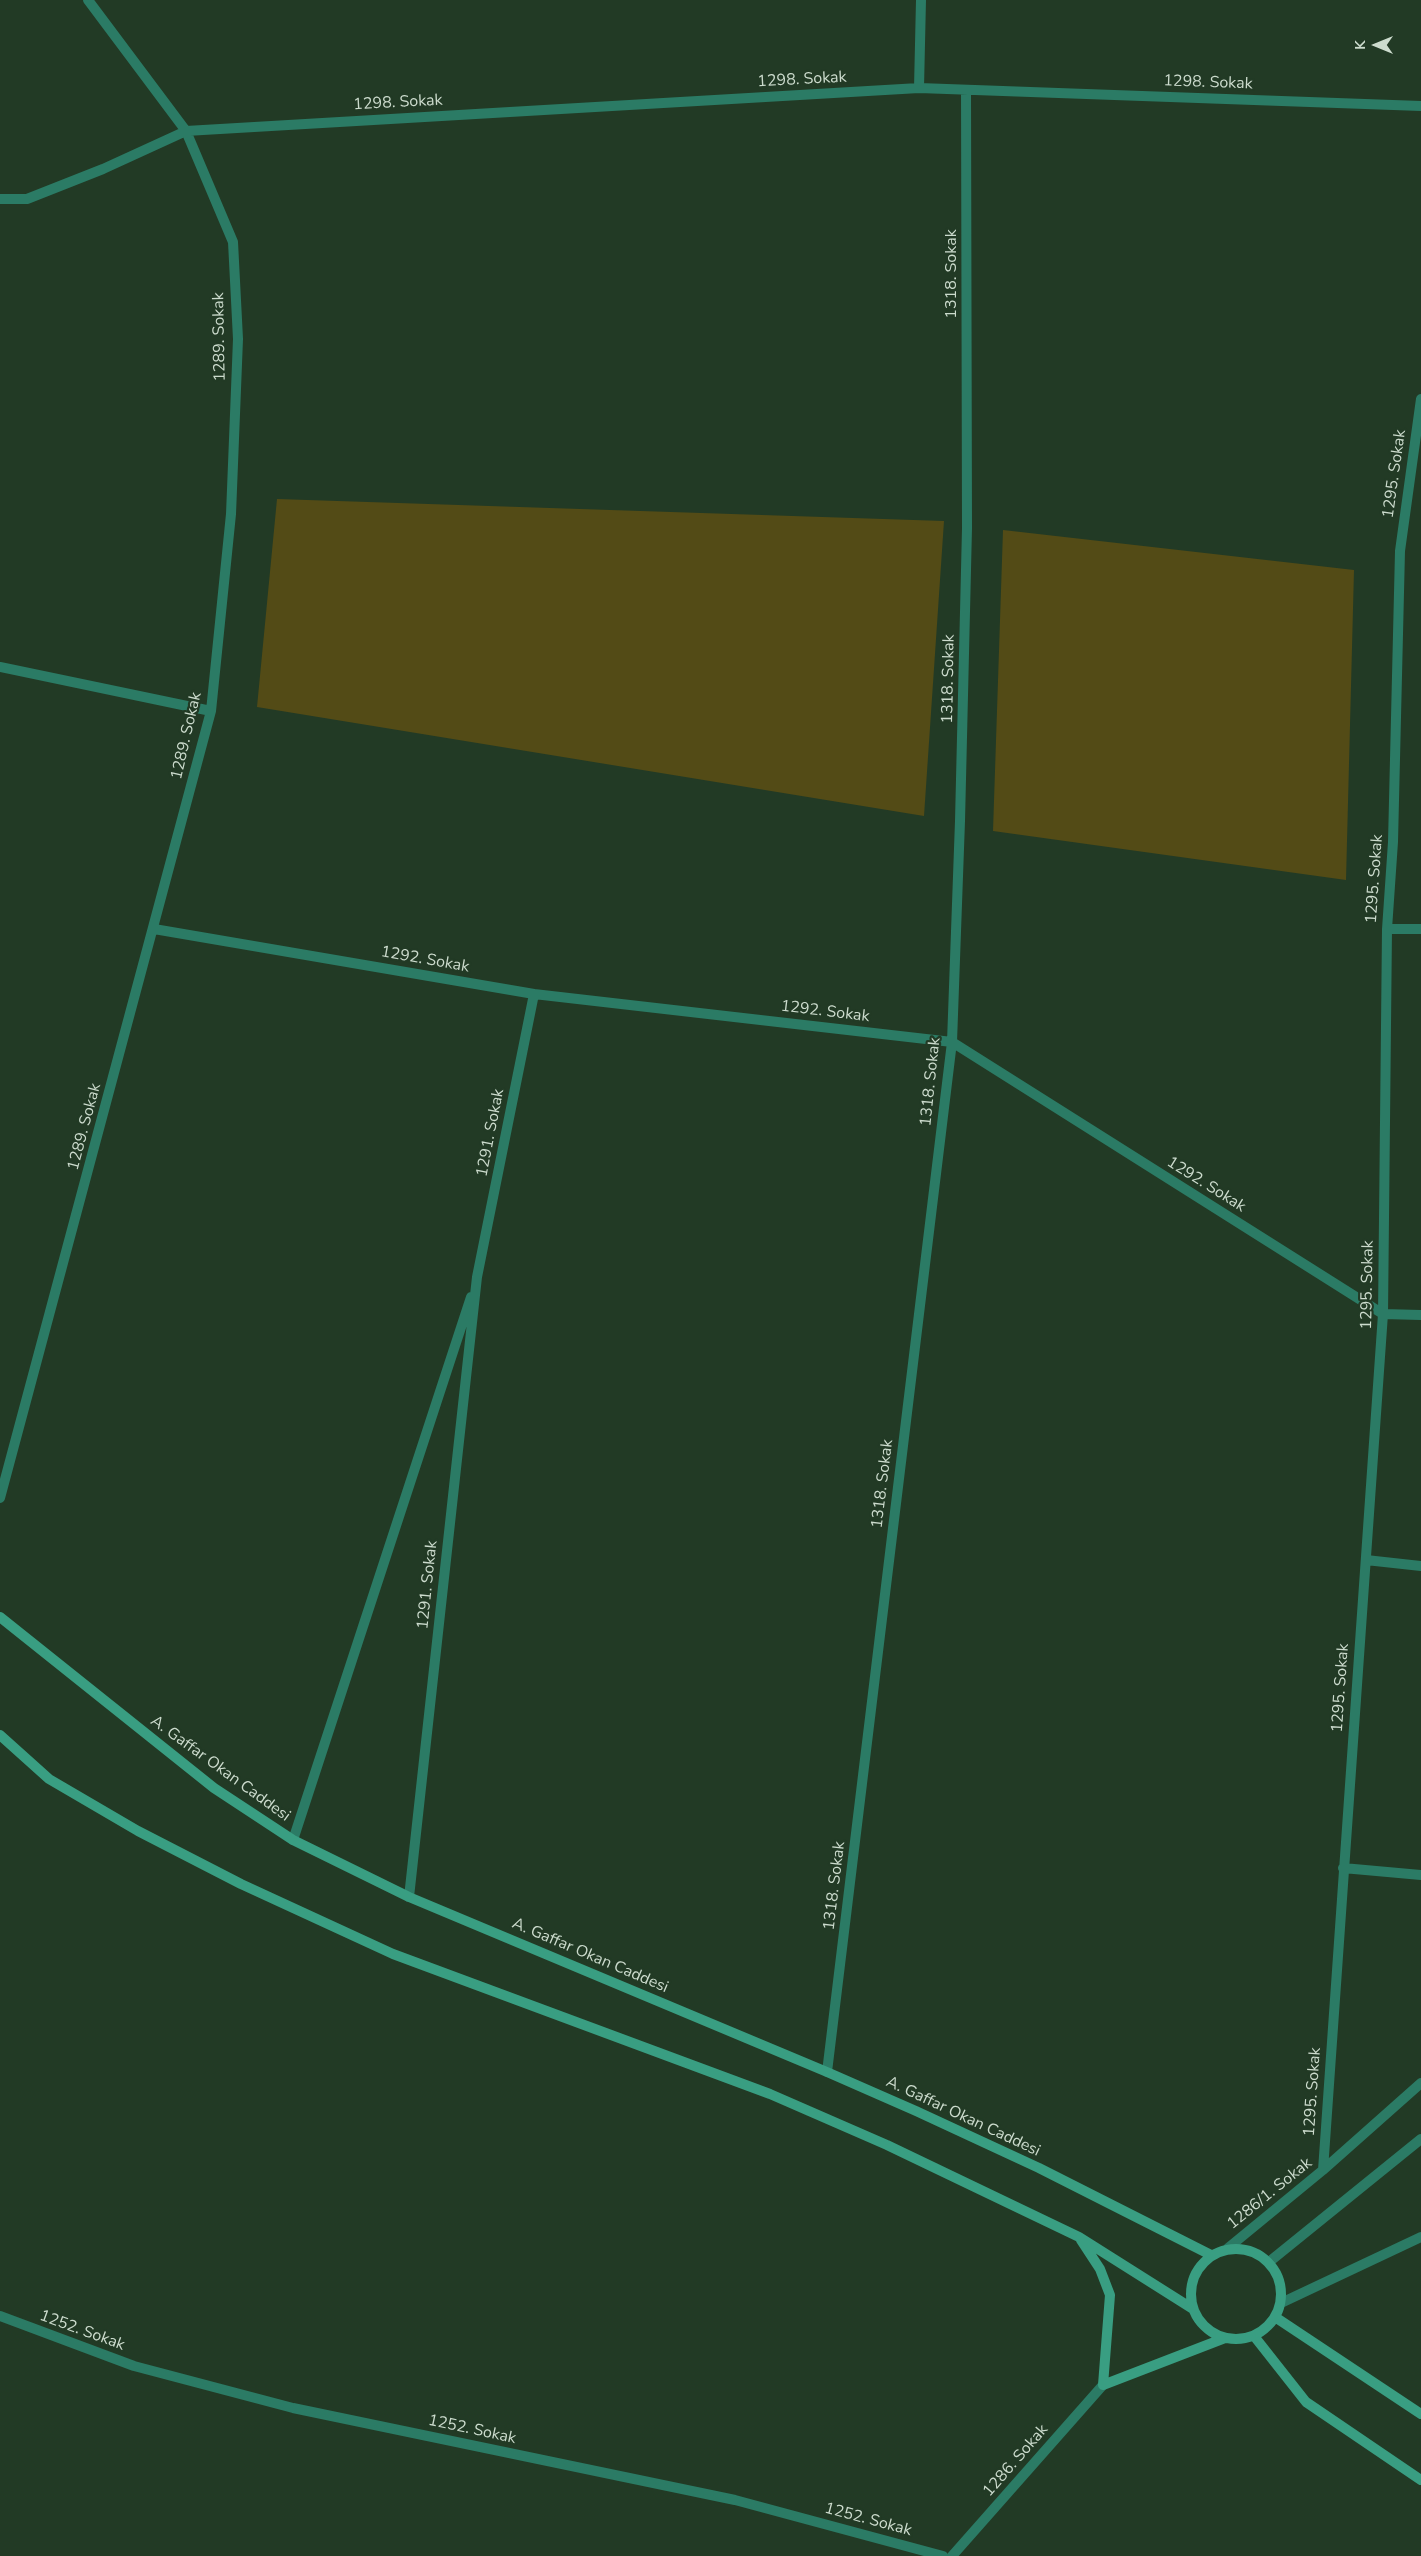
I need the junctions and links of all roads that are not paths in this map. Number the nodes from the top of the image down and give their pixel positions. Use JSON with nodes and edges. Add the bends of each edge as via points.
{"nodes":[{"id":1,"x":88,"y":0,"type":"edge"},
{"id":2,"x":921,"y":0,"type":"edge"},
{"id":3,"x":919,"y":88,"type":"junction"},
{"id":4,"x":966,"y":90,"type":"junction"},
{"id":5,"x":1421,"y":106,"type":"edge"},
{"id":6,"x":186,"y":131,"type":"junction"},
{"id":7,"x":0,"y":199,"type":"edge"},
{"id":8,"x":1421,"y":400,"type":"edge"},
{"id":9,"x":0,"y":667,"type":"edge"},
{"id":10,"x":211,"y":711,"type":"junction"},
{"id":11,"x":154,"y":929,"type":"junction"},
{"id":12,"x":1387,"y":929,"type":"junction"},
{"id":13,"x":1421,"y":929,"type":"edge"},
{"id":14,"x":534,"y":994,"type":"junction"},
{"id":15,"x":952,"y":1042,"type":"junction"},
{"id":16,"x":477,"y":1277,"type":"junction"},
{"id":17,"x":1383,"y":1314,"type":"junction"},
{"id":18,"x":1421,"y":1315,"type":"edge"},
{"id":19,"x":0,"y":1498,"type":"edge"},
{"id":20,"x":1366,"y":1560,"type":"junction"},
{"id":21,"x":1421,"y":1566,"type":"edge"},
{"id":22,"x":0,"y":1617,"type":"edge"},
{"id":23,"x":0,"y":1735,"type":"edge"},
{"id":24,"x":293,"y":1840,"type":"junction"},
{"id":25,"x":1343,"y":1868,"type":"junction"},
{"id":26,"x":1421,"y":1875,"type":"edge"},
{"id":27,"x":409,"y":1897,"type":"junction"},
{"id":28,"x":827,"y":2072,"type":"junction"},
{"id":29,"x":1421,"y":2083,"type":"edge"},
{"id":30,"x":1421,"y":2139,"type":"edge"},
{"id":31,"x":1323,"y":2170,"type":"junction"},
{"id":32,"x":1421,"y":2237,"type":"edge"},
{"id":33,"x":1079,"y":2238,"type":"junction"},
{"id":34,"x":1228,"y":2248,"type":"junction"},
{"id":35,"x":1210,"y":2255,"type":"junction"},
{"id":36,"x":1269,"y":2262,"type":"junction"},
{"id":37,"x":1281,"y":2304,"type":"junction"},
{"id":38,"x":1192,"y":2308,"type":"junction"},
{"id":39,"x":0,"y":2316,"type":"edge"},
{"id":40,"x":1275,"y":2317,"type":"junction"},
{"id":41,"x":1254,"y":2336,"type":"junction"},
{"id":42,"x":1225,"y":2338,"type":"junction"},
{"id":43,"x":1103,"y":2385,"type":"junction"},
{"id":44,"x":1421,"y":2414,"type":"edge"},
{"id":45,"x":1421,"y":2480,"type":"edge"},
{"id":46,"x":943,"y":2556,"type":"edge"},
{"id":47,"x":952,"y":2556,"type":"edge"}],
"edges":[{"from":1,"to":6,"type":"street","name":"1289. Sokak"},
{"from":2,"to":3,"type":"street"},
{"from":3,"to":4,"type":"street","name":"1298. Sokak"},
{"from":3,"to":6,"type":"street","name":"1298. Sokak"},
{"from":4,"to":5,"type":"street","name":"1298. Sokak"},
{"from":4,"to":15,"type":"street","name":"1318. Sokak","via":[[968,528]]},
{"from":6,"to":7,"type":"street","via":[[27,199]]},
{"from":6,"to":10,"type":"street","name":"1289. Sokak","via":[[233,242],[238,339],[231,514]]},
{"from":8,"to":12,"type":"street","name":"1295. Sokak","via":[[1400,551],[1393,842]]},
{"from":9,"to":10,"type":"street"},
{"from":10,"to":11,"type":"street","name":"1289. Sokak"},
{"from":11,"to":14,"type":"street","name":"1292. Sokak"},
{"from":11,"to":19,"type":"street","name":"1289. Sokak"},
{"from":12,"to":13,"type":"street"},
{"from":12,"to":17,"type":"street","name":"1295. Sokak"},
{"from":14,"to":15,"type":"street","name":"1292. Sokak"},
{"from":14,"to":16,"type":"street","name":"1291. Sokak"},
{"from":15,"to":17,"type":"street","name":"1292. Sokak"},
{"from":15,"to":28,"type":"street","name":"1318. Sokak"},
{"from":16,"to":24,"type":"street","name":"1291. Sokak"},
{"from":16,"to":27,"type":"street","name":"1291. Sokak"},
{"from":17,"to":18,"type":"street"},
{"from":17,"to":20,"type":"street","name":"1295. Sokak"},
{"from":20,"to":21,"type":"street"},
{"from":20,"to":25,"type":"street","name":"1295. Sokak"},
{"from":22,"to":24,"type":"street","name":"A. Gaffar Okan Caddesi","via":[[214,1788]]},
{"from":23,"to":33,"type":"street","via":[[49,1779],[138,1831],[241,1884],[393,1954],[770,2094],[1010,2203]]},
{"from":24,"to":27,"type":"street","name":"A. Gaffar Okan Caddesi"},
{"from":25,"to":26,"type":"street"},
{"from":25,"to":31,"type":"street","name":"1295. Sokak"},
{"from":27,"to":28,"type":"street","name":"A. Gaffar Okan Caddesi"},
{"from":28,"to":35,"type":"street","name":"A. Gaffar Okan Caddesi","via":[[1039,2168]]},
{"from":29,"to":31,"type":"street","name":"1286/1. Sokak"},
{"from":30,"to":36,"type":"street"},
{"from":31,"to":34,"type":"street","name":"1286/1. Sokak"},
{"from":32,"to":37,"type":"street"},
{"from":33,"to":38,"type":"street"},
{"from":33,"to":43,"type":"street","via":[[1100,2269],[1110,2295]]},
{"from":34,"to":35,"type":"street"},
{"from":34,"to":36,"type":"street","via":[[1256,2253]]},
{"from":35,"to":38,"type":"street","via":[[1200,2264],[1193,2278]]},
{"from":36,"to":37,"type":"street","via":[[1281,2289]]},
{"from":37,"to":40,"type":"street"},
{"from":38,"to":42,"type":"street","via":[[1206,2328]]},
{"from":39,"to":46,"type":"street","name":"1252. Sokak","via":[[134,2366],[293,2408],[734,2500]]},
{"from":40,"to":41,"type":"street"},
{"from":40,"to":44,"type":"street"},
{"from":41,"to":42,"type":"street","via":[[1239,2340]]},
{"from":41,"to":45,"type":"street","via":[[1306,2402]]},
{"from":42,"to":43,"type":"street"},
{"from":43,"to":47,"type":"street","name":"1286. Sokak"}]}
